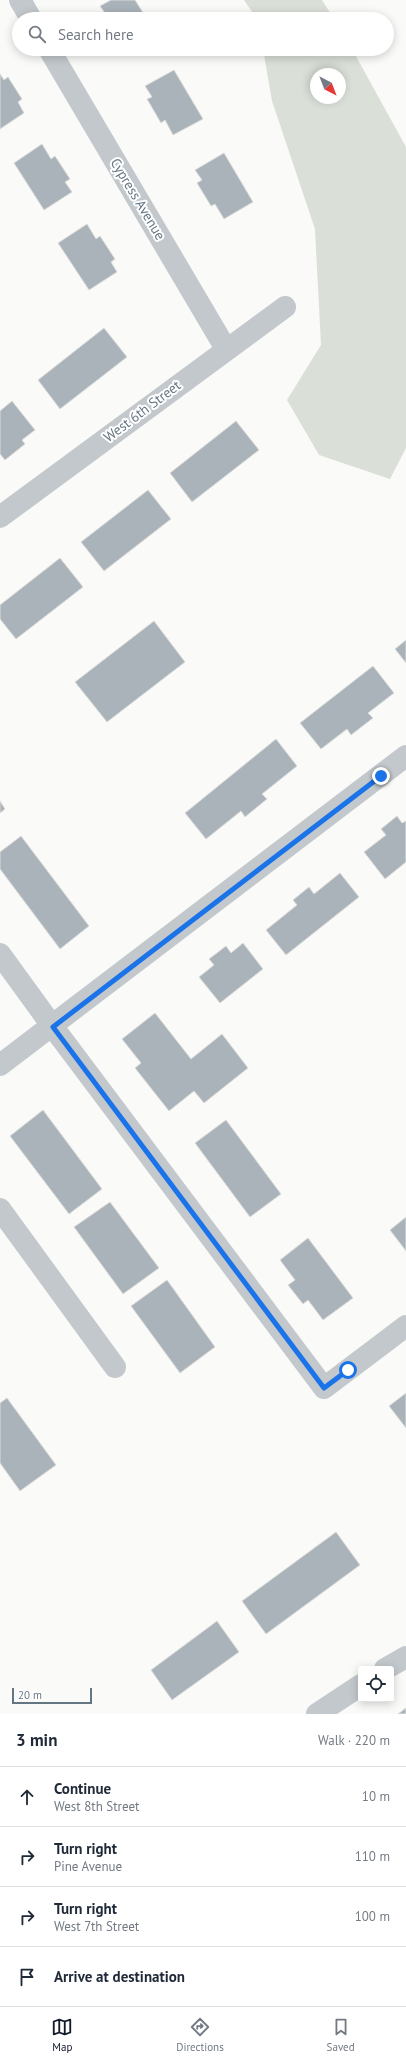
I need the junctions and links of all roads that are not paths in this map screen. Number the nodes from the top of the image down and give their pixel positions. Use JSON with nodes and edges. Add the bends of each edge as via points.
{"nodes":[{"id":1,"x":20,"y":0,"type":"edge"},
{"id":2,"x":27,"y":12,"type":"edge"},
{"id":3,"x":53,"y":56,"type":"edge"},
{"id":4,"x":285,"y":307,"type":"dead end"},
{"id":5,"x":226,"y":349,"type":"junction"},
{"id":6,"x":0,"y":517,"type":"edge"},
{"id":7,"x":406,"y":756,"type":"edge"},
{"id":8,"x":0,"y":954,"type":"edge"},
{"id":9,"x":53,"y":1027,"type":"junction"},
{"id":10,"x":0,"y":1065,"type":"edge"},
{"id":11,"x":0,"y":1209,"type":"edge"},
{"id":12,"x":406,"y":1326,"type":"edge"},
{"id":13,"x":115,"y":1367,"type":"dead end"},
{"id":14,"x":406,"y":1657,"type":"edge"},
{"id":15,"x":390,"y":1666,"type":"edge"},
{"id":16,"x":358,"y":1687,"type":"edge"},
{"id":17,"x":326,"y":1712,"type":"edge"}],
"edges":[{"from":1,"to":2,"type":"street"},
{"from":3,"to":5,"type":"street","name":"Cypress Avenue"},
{"from":4,"to":5,"type":"street","name":"West 6th Street"},
{"from":5,"to":6,"type":"street","name":"West 6th Street"},
{"from":7,"to":9,"type":"street"},
{"from":8,"to":9,"type":"street"},
{"from":9,"to":10,"type":"street"},
{"from":9,"to":12,"type":"street","via":[[324,1388]]},
{"from":11,"to":13,"type":"street"},
{"from":14,"to":15,"type":"street"},
{"from":16,"to":17,"type":"street"}]}
